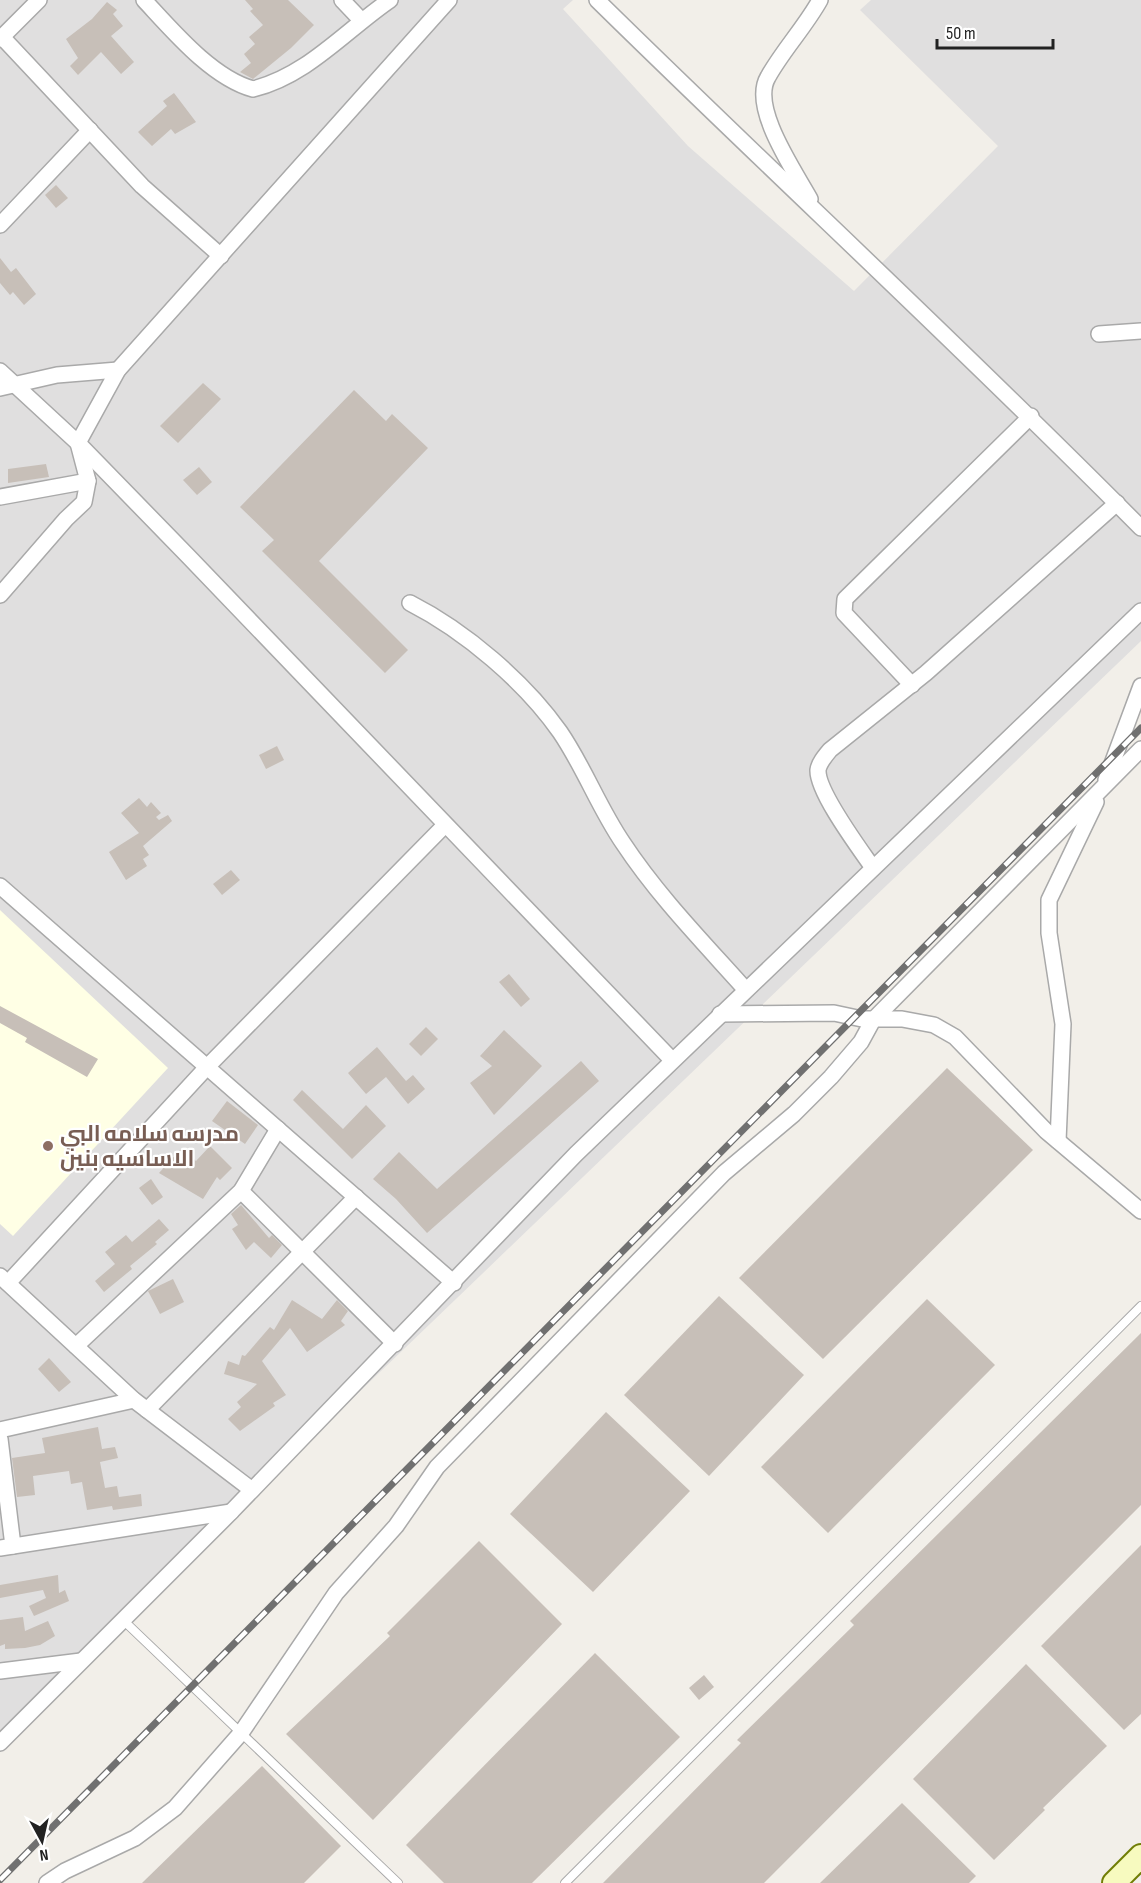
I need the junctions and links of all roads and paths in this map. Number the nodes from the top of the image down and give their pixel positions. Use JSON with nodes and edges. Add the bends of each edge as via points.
{"nodes":[{"id":1,"x":39,"y":0,"type":"edge"},
{"id":2,"x":144,"y":0,"type":"edge"},
{"id":3,"x":342,"y":0,"type":"edge"},
{"id":4,"x":390,"y":0,"type":"edge"},
{"id":5,"x":449,"y":0,"type":"edge"},
{"id":6,"x":597,"y":0,"type":"edge"},
{"id":7,"x":820,"y":0,"type":"edge"},
{"id":8,"x":361,"y":20,"type":"junction"},
{"id":9,"x":1,"y":38,"type":"edge"},
{"id":10,"x":90,"y":130,"type":"junction"},
{"id":11,"x":817,"y":212,"type":"junction"},
{"id":12,"x":0,"y":225,"type":"edge"},
{"id":13,"x":221,"y":256,"type":"junction"},
{"id":14,"x":1141,"y":331,"type":"edge"},
{"id":15,"x":1099,"y":334,"type":"dead end"},
{"id":16,"x":118,"y":370,"type":"junction"},
{"id":17,"x":0,"y":371,"type":"edge"},
{"id":18,"x":8,"y":387,"type":"edge"},
{"id":19,"x":1031,"y":416,"type":"junction"},
{"id":20,"x":78,"y":443,"type":"junction"},
{"id":21,"x":88,"y":481,"type":"junction"},
{"id":22,"x":0,"y":497,"type":"edge"},
{"id":23,"x":1117,"y":503,"type":"junction"},
{"id":24,"x":1141,"y":528,"type":"edge"},
{"id":25,"x":0,"y":595,"type":"edge"},
{"id":26,"x":411,"y":603,"type":"dead end"},
{"id":27,"x":1141,"y":611,"type":"edge"},
{"id":28,"x":912,"y":685,"type":"junction"},
{"id":29,"x":1141,"y":686,"type":"edge"},
{"id":30,"x":1141,"y":749,"type":"edge"},
{"id":31,"x":1103,"y":788,"type":"junction"},
{"id":32,"x":445,"y":825,"type":"junction"},
{"id":33,"x":873,"y":868,"type":"junction"},
{"id":34,"x":0,"y":886,"type":"edge"},
{"id":35,"x":745,"y":989,"type":"junction"},
{"id":36,"x":720,"y":1014,"type":"junction"},
{"id":37,"x":873,"y":1020,"type":"junction"},
{"id":38,"x":672,"y":1060,"type":"junction"},
{"id":39,"x":207,"y":1067,"type":"junction"},
{"id":40,"x":278,"y":1129,"type":"junction"},
{"id":41,"x":1058,"y":1141,"type":"junction"},
{"id":42,"x":241,"y":1191,"type":"junction"},
{"id":43,"x":356,"y":1197,"type":"junction"},
{"id":44,"x":1141,"y":1211,"type":"edge"},
{"id":45,"x":301,"y":1252,"type":"junction"},
{"id":46,"x":4,"y":1279,"type":"edge"},
{"id":47,"x":454,"y":1283,"type":"junction"},
{"id":48,"x":1141,"y":1306,"type":"edge"},
{"id":49,"x":395,"y":1344,"type":"junction"},
{"id":50,"x":76,"y":1346,"type":"junction"},
{"id":51,"x":134,"y":1400,"type":"junction"},
{"id":52,"x":147,"y":1410,"type":"junction"},
{"id":53,"x":0,"y":1430,"type":"edge"},
{"id":54,"x":0,"y":1439,"type":"edge"},
{"id":55,"x":252,"y":1490,"type":"junction"},
{"id":56,"x":231,"y":1512,"type":"junction"},
{"id":57,"x":7,"y":1547,"type":"edge"},
{"id":58,"x":122,"y":1619,"type":"junction"},
{"id":59,"x":81,"y":1661,"type":"junction"},
{"id":60,"x":0,"y":1671,"type":"edge"},
{"id":61,"x":241,"y":1733,"type":"junction"},
{"id":62,"x":0,"y":1743,"type":"edge"},
{"id":63,"x":1141,"y":1856,"type":"edge"},
{"id":64,"x":47,"y":1883,"type":"edge"},
{"id":65,"x":398,"y":1883,"type":"edge"},
{"id":66,"x":565,"y":1883,"type":"edge"},
{"id":67,"x":1114,"y":1883,"type":"edge"}],
"edges":[{"from":1,"to":9,"type":"street"},
{"from":2,"to":8,"type":"street","via":[[190,49],[237,82],[254,89],[312,61]]},
{"from":3,"to":8,"type":"street"},
{"from":4,"to":8,"type":"street"},
{"from":5,"to":13,"type":"street"},
{"from":6,"to":11,"type":"street"},
{"from":7,"to":11,"type":"street","via":[[768,76],[762,92],[769,123]]},
{"from":9,"to":10,"type":"street"},
{"from":10,"to":12,"type":"street"},
{"from":10,"to":13,"type":"street","via":[[142,186]]},
{"from":11,"to":19,"type":"street"},
{"from":13,"to":16,"type":"street"},
{"from":14,"to":15,"type":"street"},
{"from":16,"to":18,"type":"street","via":[[57,375]]},
{"from":16,"to":20,"type":"street"},
{"from":17,"to":18,"type":"street"},
{"from":18,"to":20,"type":"street"},
{"from":19,"to":23,"type":"street"},
{"from":19,"to":28,"type":"street","via":[[844,599],[844,613]]},
{"from":20,"to":21,"type":"street"},
{"from":20,"to":32,"type":"street"},
{"from":21,"to":22,"type":"street"},
{"from":21,"to":25,"type":"street","via":[[84,502]]},
{"from":23,"to":24,"type":"street"},
{"from":23,"to":28,"type":"street"},
{"from":26,"to":35,"type":"street","via":[[463,633],[544,711],[623,843],[654,885]]},
{"from":27,"to":33,"type":"street"},
{"from":28,"to":33,"type":"street","via":[[830,750],[818,770],[821,786]]},
{"from":29,"to":31,"type":"street"},
{"from":30,"to":31,"type":"street"},
{"from":31,"to":37,"type":"street"},
{"from":31,"to":41,"type":"street","via":[[1049,900],[1048,933],[1063,1024]]},
{"from":32,"to":38,"type":"street"},
{"from":32,"to":39,"type":"street"},
{"from":33,"to":35,"type":"street"},
{"from":34,"to":39,"type":"street"},
{"from":35,"to":36,"type":"street"},
{"from":36,"to":37,"type":"street","via":[[818,1012]]},
{"from":36,"to":38,"type":"street"},
{"from":37,"to":41,"type":"street","via":[[918,1021],[955,1037]]},
{"from":37,"to":61,"type":"street","via":[[861,1042],[831,1077],[724,1173],[437,1467],[396,1526],[336,1593]]},
{"from":38,"to":47,"type":"street"},
{"from":39,"to":40,"type":"street"},
{"from":39,"to":46,"type":"street"},
{"from":40,"to":42,"type":"street"},
{"from":40,"to":43,"type":"street"},
{"from":41,"to":44,"type":"street"},
{"from":42,"to":45,"type":"street"},
{"from":42,"to":50,"type":"street"},
{"from":43,"to":45,"type":"street"},
{"from":43,"to":47,"type":"street"},
{"from":45,"to":49,"type":"street"},
{"from":45,"to":52,"type":"street"},
{"from":46,"to":50,"type":"street"},
{"from":47,"to":49,"type":"street"},
{"from":48,"to":66,"type":"lane"},
{"from":49,"to":55,"type":"street"},
{"from":50,"to":51,"type":"street"},
{"from":51,"to":52,"type":"street"},
{"from":51,"to":53,"type":"street"},
{"from":52,"to":55,"type":"street"},
{"from":54,"to":57,"type":"street"},
{"from":55,"to":56,"type":"street"},
{"from":56,"to":57,"type":"street"},
{"from":56,"to":58,"type":"street"},
{"from":58,"to":59,"type":"street"},
{"from":58,"to":61,"type":"lane"},
{"from":59,"to":60,"type":"street"},
{"from":59,"to":62,"type":"street"},
{"from":61,"to":64,"type":"street","via":[[158,1823]]},
{"from":61,"to":65,"type":"lane"},
{"from":63,"to":67,"type":"main road"}]}
